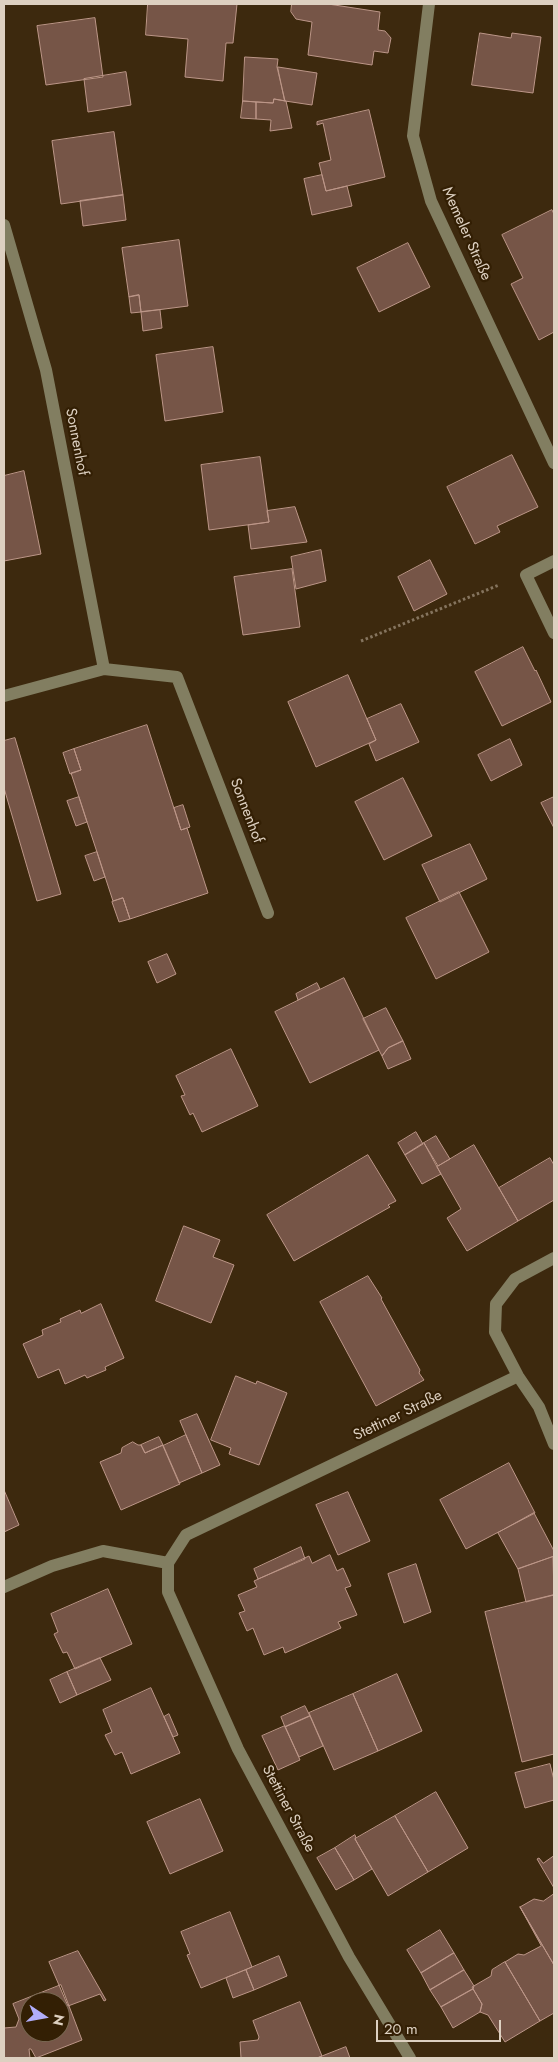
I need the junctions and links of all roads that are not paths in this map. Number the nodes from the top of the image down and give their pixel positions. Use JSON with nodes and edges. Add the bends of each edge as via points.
{"nodes":[{"id":1,"x":429,"y":4,"type":"edge"},
{"id":2,"x":4,"y":225,"type":"edge"},
{"id":3,"x":554,"y":462,"type":"edge"},
{"id":4,"x":554,"y":561,"type":"edge"},
{"id":5,"x":554,"y":633,"type":"edge"},
{"id":6,"x":104,"y":669,"type":"junction"},
{"id":7,"x":4,"y":696,"type":"edge"},
{"id":8,"x":268,"y":913,"type":"dead end"},
{"id":9,"x":554,"y":1258,"type":"edge"},
{"id":10,"x":518,"y":1376,"type":"junction"},
{"id":11,"x":554,"y":1444,"type":"edge"},
{"id":12,"x":168,"y":1563,"type":"junction"},
{"id":13,"x":4,"y":1587,"type":"edge"},
{"id":14,"x":410,"y":2058,"type":"edge"}],
"edges":[{"from":1,"to":3,"type":"street","name":"Memeler Straße","via":[[413,136],[431,201]]},
{"from":2,"to":6,"type":"street","name":"Sonnenhof","via":[[46,370]]},
{"from":4,"to":5,"type":"street","via":[[526,574]]},
{"from":6,"to":7,"type":"street","name":"Sonnenhof"},
{"from":6,"to":8,"type":"street","name":"Sonnenhof","via":[[178,677]]},
{"from":9,"to":10,"type":"street","via":[[516,1279],[496,1304],[495,1332]]},
{"from":10,"to":11,"type":"street","via":[[539,1407]]},
{"from":10,"to":12,"type":"street","name":"Stettiner Straße","via":[[186,1535]]},
{"from":12,"to":13,"type":"street","via":[[103,1551],[52,1566]]},
{"from":12,"to":14,"type":"street","name":"Stettiner Straße","via":[[168,1592],[238,1749],[349,1956]]}]}
